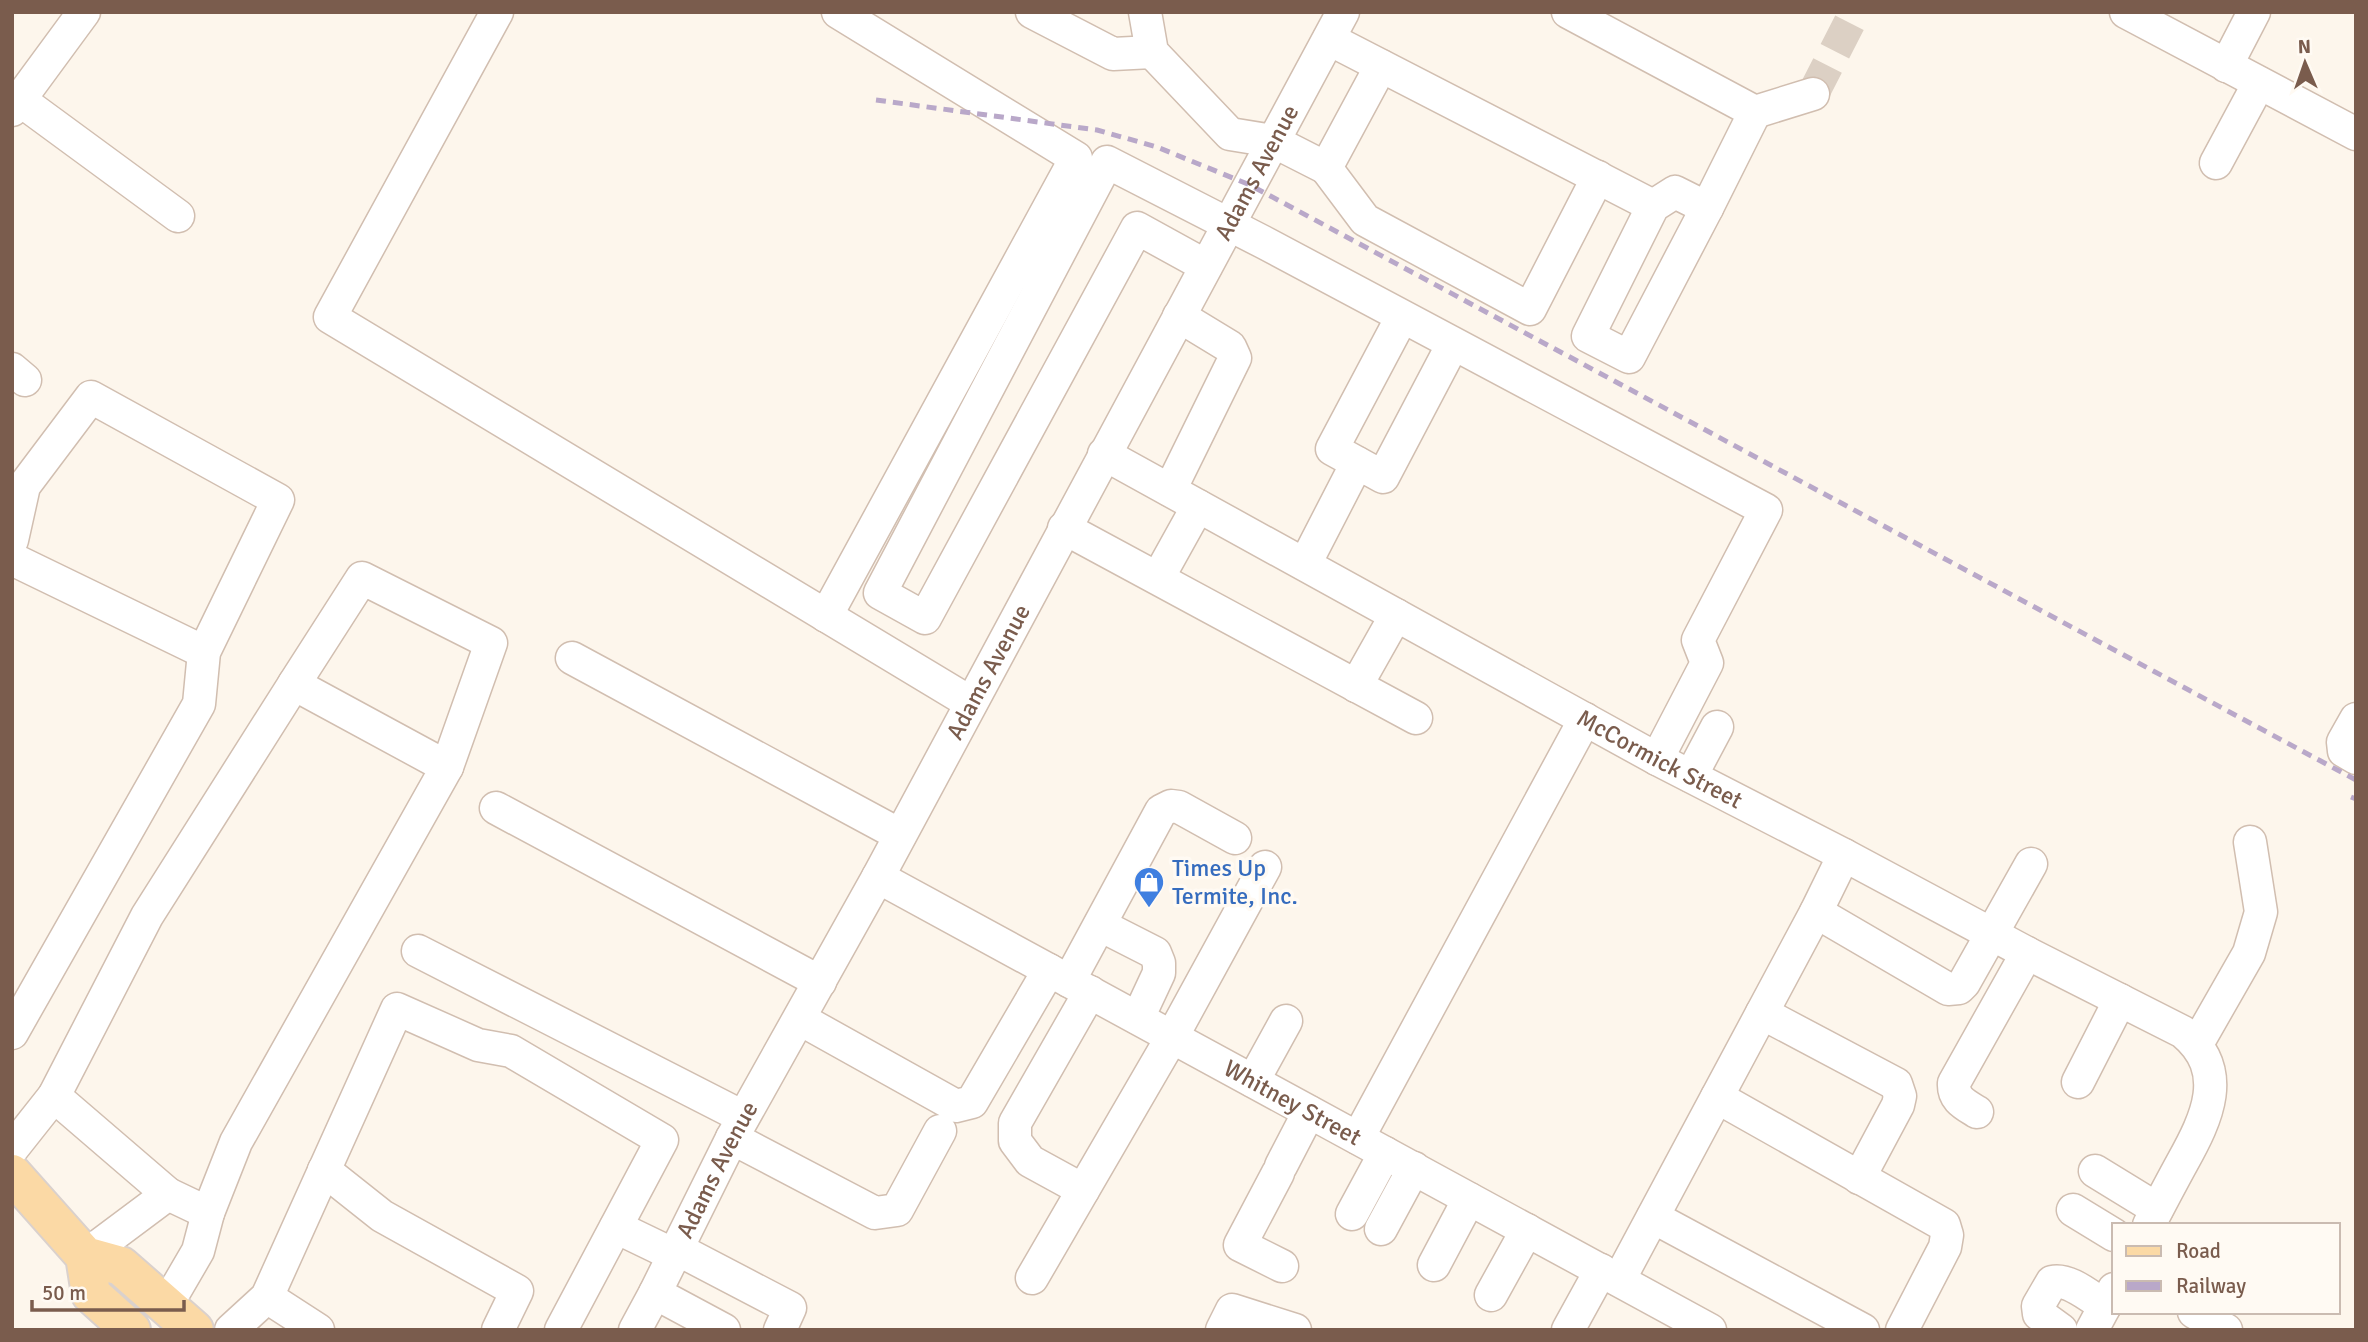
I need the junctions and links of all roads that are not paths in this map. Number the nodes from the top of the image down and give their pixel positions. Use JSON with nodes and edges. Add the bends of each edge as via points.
{"nodes":[{"id":1,"x":84,"y":12,"type":"edge"},
{"id":2,"x":497,"y":12,"type":"edge"},
{"id":3,"x":838,"y":12,"type":"edge"},
{"id":4,"x":1032,"y":12,"type":"edge"},
{"id":5,"x":1145,"y":12,"type":"edge"},
{"id":6,"x":1568,"y":12,"type":"edge"},
{"id":7,"x":2126,"y":12,"type":"edge"},
{"id":8,"x":2254,"y":12,"type":"edge"},
{"id":9,"x":1336,"y":25,"type":"edge"},
{"id":10,"x":1152,"y":51,"type":"junction"},
{"id":11,"x":1381,"y":66,"type":"junction"},
{"id":12,"x":2226,"y":66,"type":"junction"},
{"id":13,"x":2259,"y":83,"type":"junction"},
{"id":14,"x":1813,"y":94,"type":"dead end"},
{"id":15,"x":16,"y":105,"type":"edge"},
{"id":16,"x":1755,"y":112,"type":"junction"},
{"id":17,"x":2356,"y":134,"type":"edge"},
{"id":18,"x":1273,"y":141,"type":"junction"},
{"id":19,"x":2216,"y":163,"type":"dead end"},
{"id":20,"x":1326,"y":168,"type":"junction"},
{"id":21,"x":1598,"y":177,"type":"junction"},
{"id":22,"x":1653,"y":205,"type":"junction"},
{"id":23,"x":1707,"y":208,"type":"junction"},
{"id":24,"x":178,"y":216,"type":"dead end"},
{"id":25,"x":1229,"y":224,"type":"junction"},
{"id":26,"x":1206,"y":266,"type":"junction"},
{"id":27,"x":1179,"y":316,"type":"junction"},
{"id":28,"x":1402,"y":317,"type":"junction"},
{"id":29,"x":1453,"y":344,"type":"junction"},
{"id":30,"x":1104,"y":454,"type":"junction"},
{"id":31,"x":1357,"y":463,"type":"junction"},
{"id":32,"x":1170,"y":490,"type":"junction"},
{"id":33,"x":1198,"y":506,"type":"junction"},
{"id":34,"x":1064,"y":528,"type":"junction"},
{"id":35,"x":12,"y":540,"type":"edge"},
{"id":36,"x":12,"y":559,"type":"edge"},
{"id":37,"x":1305,"y":564,"type":"junction"},
{"id":38,"x":1158,"y":578,"type":"junction"},
{"id":39,"x":1396,"y":615,"type":"junction"},
{"id":40,"x":826,"y":616,"type":"junction"},
{"id":41,"x":204,"y":652,"type":"junction"},
{"id":42,"x":572,"y":658,"type":"dead end"},
{"id":43,"x":294,"y":684,"type":"junction"},
{"id":44,"x":1356,"y":686,"type":"junction"},
{"id":45,"x":971,"y":703,"type":"junction"},
{"id":46,"x":1416,"y":718,"type":"dead end"},
{"id":47,"x":1585,"y":719,"type":"junction"},
{"id":48,"x":2356,"y":719,"type":"edge"},
{"id":49,"x":1717,"y":727,"type":"dead end"},
{"id":50,"x":2356,"y":758,"type":"edge"},
{"id":51,"x":1657,"y":759,"type":"junction"},
{"id":52,"x":447,"y":767,"type":"junction"},
{"id":53,"x":1691,"y":776,"type":"junction"},
{"id":54,"x":496,"y":808,"type":"dead end"},
{"id":55,"x":900,"y":835,"type":"junction"},
{"id":56,"x":1235,"y":838,"type":"dead end"},
{"id":57,"x":2250,"y":842,"type":"dead end"},
{"id":58,"x":1844,"y":855,"type":"junction"},
{"id":59,"x":2031,"y":864,"type":"dead end"},
{"id":60,"x":1265,"y":867,"type":"dead end"},
{"id":61,"x":878,"y":877,"type":"junction"},
{"id":62,"x":1816,"y":912,"type":"junction"},
{"id":63,"x":1100,"y":925,"type":"junction"},
{"id":64,"x":1991,"y":933,"type":"junction"},
{"id":65,"x":418,"y":951,"type":"dead end"},
{"id":66,"x":2027,"y":953,"type":"junction"},
{"id":67,"x":1069,"y":981,"type":"junction"},
{"id":68,"x":820,"y":982,"type":"junction"},
{"id":69,"x":2120,"y":1000,"type":"junction"},
{"id":70,"x":1762,"y":1013,"type":"junction"},
{"id":71,"x":1138,"y":1018,"type":"junction"},
{"id":72,"x":800,"y":1019,"type":"junction"},
{"id":73,"x":1286,"y":1021,"type":"dead end"},
{"id":74,"x":12,"y":1034,"type":"edge"},
{"id":75,"x":1172,"y":1037,"type":"junction"},
{"id":76,"x":2203,"y":1055,"type":"junction"},
{"id":77,"x":1252,"y":1081,"type":"junction"},
{"id":78,"x":2078,"y":1082,"type":"dead end"},
{"id":79,"x":54,"y":1096,"type":"junction"},
{"id":80,"x":1717,"y":1097,"type":"junction"},
{"id":81,"x":1310,"y":1112,"type":"junction"},
{"id":82,"x":1976,"y":1112,"type":"dead end"},
{"id":83,"x":737,"y":1128,"type":"junction"},
{"id":84,"x":940,"y":1131,"type":"dead end"},
{"id":85,"x":1358,"y":1138,"type":"junction"},
{"id":86,"x":12,"y":1149,"type":"edge"},
{"id":87,"x":1385,"y":1153,"type":"junction"},
{"id":88,"x":1414,"y":1168,"type":"junction"},
{"id":89,"x":324,"y":1170,"type":"junction"},
{"id":90,"x":2095,"y":1171,"type":"dead end"},
{"id":91,"x":12,"y":1174,"type":"edge"},
{"id":92,"x":1859,"y":1178,"type":"junction"},
{"id":93,"x":1083,"y":1190,"type":"junction"},
{"id":94,"x":168,"y":1194,"type":"junction"},
{"id":95,"x":1469,"y":1199,"type":"junction"},
{"id":96,"x":2073,"y":1210,"type":"dead end"},
{"id":97,"x":208,"y":1213,"type":"junction"},
{"id":98,"x":1352,"y":1214,"type":"dead end"},
{"id":99,"x":1653,"y":1217,"type":"junction"},
{"id":100,"x":2153,"y":1217,"type":"edge"},
{"id":101,"x":616,"y":1227,"type":"junction"},
{"id":102,"x":1381,"y":1229,"type":"dead end"},
{"id":103,"x":1527,"y":1230,"type":"junction"},
{"id":104,"x":2112,"y":1235,"type":"edge"},
{"id":105,"x":676,"y":1252,"type":"junction"},
{"id":106,"x":85,"y":1256,"type":"junction"},
{"id":107,"x":1434,"y":1265,"type":"dead end"},
{"id":108,"x":1282,"y":1266,"type":"dead end"},
{"id":109,"x":1610,"y":1275,"type":"junction"},
{"id":110,"x":1032,"y":1278,"type":"dead end"},
{"id":111,"x":655,"y":1293,"type":"junction"},
{"id":112,"x":1491,"y":1295,"type":"dead end"},
{"id":113,"x":267,"y":1297,"type":"junction"},
{"id":114,"x":2104,"y":1308,"type":"edge"},
{"id":115,"x":2198,"y":1314,"type":"edge"},
{"id":116,"x":180,"y":1318,"type":"edge"},
{"id":117,"x":1670,"y":1320,"type":"edge"},
{"id":118,"x":131,"y":1330,"type":"edge"},
{"id":119,"x":231,"y":1330,"type":"edge"},
{"id":120,"x":318,"y":1330,"type":"edge"},
{"id":121,"x":498,"y":1330,"type":"edge"},
{"id":122,"x":561,"y":1330,"type":"edge"},
{"id":123,"x":635,"y":1330,"type":"edge"},
{"id":124,"x":724,"y":1330,"type":"edge"},
{"id":125,"x":780,"y":1330,"type":"edge"},
{"id":126,"x":1222,"y":1330,"type":"edge"},
{"id":127,"x":1295,"y":1330,"type":"edge"},
{"id":128,"x":1568,"y":1330,"type":"edge"},
{"id":129,"x":1710,"y":1330,"type":"edge"},
{"id":130,"x":1863,"y":1330,"type":"edge"},
{"id":131,"x":1902,"y":1330,"type":"edge"},
{"id":132,"x":2061,"y":1330,"type":"edge"},
{"id":133,"x":2226,"y":1330,"type":"edge"}],
"edges":[{"from":1,"to":15,"type":"street"},
{"from":2,"to":40,"type":"street","via":[[330,317]]},
{"from":3,"to":40,"type":"street","via":[[1076,158]]},
{"from":4,"to":10,"type":"street","via":[[1113,54]]},
{"from":5,"to":10,"type":"street"},
{"from":6,"to":16,"type":"street"},
{"from":7,"to":12,"type":"street"},
{"from":8,"to":12,"type":"street"},
{"from":9,"to":11,"type":"street"},
{"from":9,"to":18,"type":"street","name":"Adams Avenue"},
{"from":10,"to":18,"type":"street","via":[[1230,134]]},
{"from":11,"to":20,"type":"street"},
{"from":11,"to":21,"type":"street"},
{"from":12,"to":13,"type":"street"},
{"from":13,"to":17,"type":"street"},
{"from":13,"to":19,"type":"street"},
{"from":14,"to":16,"type":"street"},
{"from":15,"to":24,"type":"street"},
{"from":16,"to":23,"type":"street"},
{"from":18,"to":20,"type":"street"},
{"from":18,"to":25,"type":"street","name":"Adams Avenue"},
{"from":20,"to":21,"type":"street","via":[[1365,220],[1530,309]]},
{"from":21,"to":22,"type":"street"},
{"from":22,"to":23,"type":"street","via":[[1675,191]]},
{"from":22,"to":23,"type":"street","via":[[1588,336],[1629,358]]},
{"from":25,"to":26,"type":"street","name":"Adams Avenue"},
{"from":25,"to":26,"type":"street","via":[[1107,162],[880,593],[925,618],[1137,228]]},
{"from":25,"to":28,"type":"street"},
{"from":26,"to":27,"type":"street","name":"Adams Avenue"},
{"from":27,"to":30,"type":"street","name":"Adams Avenue"},
{"from":27,"to":32,"type":"street","via":[[1230,347],[1235,358]]},
{"from":28,"to":29,"type":"street"},
{"from":28,"to":31,"type":"street","via":[[1332,449]]},
{"from":29,"to":31,"type":"street","via":[[1383,477]]},
{"from":29,"to":51,"type":"street","via":[[1766,510],[1698,640],[1707,663]]},
{"from":30,"to":32,"type":"street","name":"McCormick Street"},
{"from":30,"to":34,"type":"street","name":"Adams Avenue"},
{"from":31,"to":37,"type":"street"},
{"from":32,"to":33,"type":"street","name":"McCormick Street"},
{"from":33,"to":37,"type":"street","name":"McCormick Street"},
{"from":33,"to":38,"type":"street"},
{"from":34,"to":38,"type":"street"},
{"from":34,"to":45,"type":"street","name":"Adams Avenue"},
{"from":35,"to":41,"type":"street","via":[[24,485],[91,397],[278,500]]},
{"from":36,"to":41,"type":"street"},
{"from":37,"to":39,"type":"street","name":"McCormick Street"},
{"from":38,"to":44,"type":"street"},
{"from":39,"to":44,"type":"street"},
{"from":39,"to":47,"type":"street","name":"McCormick Street"},
{"from":40,"to":45,"type":"street"},
{"from":41,"to":74,"type":"street","via":[[199,704]]},
{"from":42,"to":55,"type":"street"},
{"from":43,"to":52,"type":"street"},
{"from":43,"to":52,"type":"street","via":[[362,578],[491,643]]},
{"from":43,"to":79,"type":"street","via":[[147,916]]},
{"from":44,"to":46,"type":"street"},
{"from":45,"to":55,"type":"street","name":"Adams Avenue"},
{"from":47,"to":51,"type":"street","name":"McCormick Street"},
{"from":47,"to":85,"type":"street"},
{"from":48,"to":50,"type":"street","via":[[2343,742],[2344,751]]},
{"from":49,"to":53,"type":"street"},
{"from":51,"to":53,"type":"street","name":"McCormick Street"},
{"from":52,"to":97,"type":"street","via":[[236,1142]]},
{"from":53,"to":58,"type":"street","name":"McCormick Street"},
{"from":54,"to":68,"type":"street"},
{"from":55,"to":61,"type":"street","name":"Adams Avenue"},
{"from":56,"to":63,"type":"street","via":[[1179,807],[1161,811]]},
{"from":57,"to":76,"type":"street","via":[[2261,912],[2249,953]]},
{"from":58,"to":62,"type":"street"},
{"from":58,"to":64,"type":"street","name":"McCormick Street"},
{"from":59,"to":64,"type":"street"},
{"from":60,"to":75,"type":"street"},
{"from":61,"to":67,"type":"street","name":"Whitney Street"},
{"from":61,"to":68,"type":"street","name":"Adams Avenue"},
{"from":62,"to":64,"type":"street","via":[[1948,989],[1964,983]]},
{"from":62,"to":70,"type":"street"},
{"from":63,"to":67,"type":"street"},
{"from":63,"to":71,"type":"street","via":[[1155,953],[1160,973]]},
{"from":64,"to":66,"type":"street","name":"McCormick Street"},
{"from":65,"to":83,"type":"street"},
{"from":66,"to":69,"type":"street","name":"McCormick Street"},
{"from":66,"to":82,"type":"street","via":[[1954,1083],[1959,1100]]},
{"from":67,"to":71,"type":"street","name":"Whitney Street"},
{"from":67,"to":72,"type":"street","via":[[966,1105],[956,1106]]},
{"from":67,"to":93,"type":"street","via":[[1015,1123],[1015,1141],[1030,1161]]},
{"from":68,"to":72,"type":"street","name":"Adams Avenue"},
{"from":69,"to":76,"type":"street","name":"McCormick Street","via":[[2183,1032]]},
{"from":69,"to":78,"type":"street"},
{"from":70,"to":80,"type":"street"},
{"from":70,"to":92,"type":"street","via":[[1896,1084],[1898,1105]]},
{"from":71,"to":75,"type":"street","name":"Whitney Street"},
{"from":72,"to":83,"type":"street","name":"Adams Avenue"},
{"from":73,"to":77,"type":"street"},
{"from":75,"to":77,"type":"street","name":"Whitney Street"},
{"from":75,"to":93,"type":"street"},
{"from":76,"to":100,"type":"street","via":[[2210,1099],[2203,1124]]},
{"from":77,"to":81,"type":"street","name":"Whitney Street"},
{"from":79,"to":86,"type":"street"},
{"from":79,"to":94,"type":"street"},
{"from":80,"to":92,"type":"street"},
{"from":80,"to":99,"type":"street"},
{"from":81,"to":85,"type":"street","name":"Whitney Street"},
{"from":81,"to":108,"type":"street","via":[[1240,1245]]},
{"from":83,"to":84,"type":"street","via":[[883,1214],[897,1210]]},
{"from":83,"to":105,"type":"street","name":"Adams Avenue"},
{"from":85,"to":87,"type":"street","name":"Whitney Street"},
{"from":87,"to":88,"type":"street","name":"Whitney Street"},
{"from":87,"to":98,"type":"street"},
{"from":88,"to":95,"type":"street","name":"Whitney Street"},
{"from":88,"to":102,"type":"street"},
{"from":89,"to":101,"type":"street","via":[[397,1009],[478,1045],[510,1051],[662,1140]]},
{"from":89,"to":113,"type":"street"},
{"from":89,"to":121,"type":"street","via":[[382,1216],[517,1291]]},
{"from":90,"to":100,"type":"street"},
{"from":91,"to":106,"type":"main road"},
{"from":92,"to":131,"type":"street","via":[[1944,1225],[1947,1235]]},
{"from":93,"to":110,"type":"street"},
{"from":94,"to":97,"type":"street"},
{"from":94,"to":106,"type":"street"},
{"from":95,"to":103,"type":"street","name":"Whitney Street"},
{"from":95,"to":107,"type":"street"},
{"from":96,"to":104,"type":"street"},
{"from":97,"to":116,"type":"street"},
{"from":99,"to":109,"type":"street"},
{"from":99,"to":130,"type":"street"},
{"from":101,"to":105,"type":"street"},
{"from":101,"to":122,"type":"street"},
{"from":103,"to":109,"type":"street","name":"Whitney Street"},
{"from":103,"to":112,"type":"street"},
{"from":105,"to":111,"type":"street","name":"Adams Avenue"},
{"from":105,"to":125,"type":"street","via":[[790,1308]]},
{"from":106,"to":116,"type":"main road","via":[[121,1266]]},
{"from":106,"to":118,"type":"main road","via":[[91,1294]]},
{"from":109,"to":117,"type":"street","name":"Whitney Street"},
{"from":109,"to":128,"type":"street"},
{"from":111,"to":123,"type":"street","name":"Adams Avenue"},
{"from":111,"to":124,"type":"street"},
{"from":113,"to":119,"type":"street"},
{"from":113,"to":120,"type":"street"},
{"from":114,"to":132,"type":"street","via":[[2065,1282],[2052,1282],[2038,1311]]},
{"from":115,"to":133,"type":"street"},
{"from":117,"to":129,"type":"street","name":"Whitney Street"},
{"from":126,"to":127,"type":"street","via":[[1232,1310]]}]}
